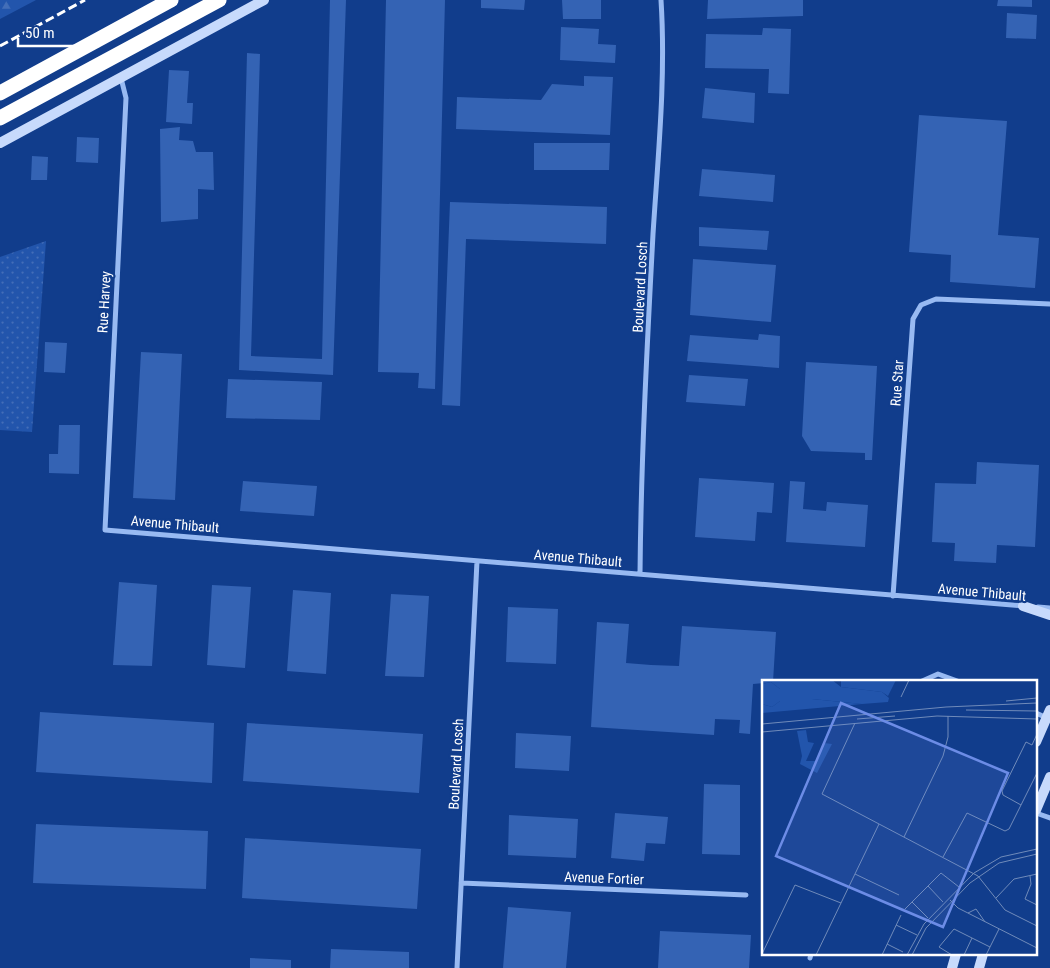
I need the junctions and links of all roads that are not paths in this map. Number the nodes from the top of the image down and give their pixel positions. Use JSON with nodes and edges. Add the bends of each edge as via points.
{"nodes":[{"id":1,"x":171,"y":0,"type":"edge"},
{"id":2,"x":219,"y":0,"type":"edge"},
{"id":3,"x":264,"y":0,"type":"edge"},
{"id":4,"x":661,"y":0,"type":"edge"},
{"id":5,"x":121,"y":77,"type":"junction"},
{"id":6,"x":0,"y":93,"type":"edge"},
{"id":7,"x":0,"y":118,"type":"edge"},
{"id":8,"x":0,"y":143,"type":"edge"},
{"id":9,"x":1050,"y":304,"type":"edge"},
{"id":10,"x":105,"y":530,"type":"joint"},
{"id":11,"x":477,"y":561,"type":"junction"},
{"id":12,"x":640,"y":574,"type":"junction"},
{"id":13,"x":893,"y":596,"type":"junction"},
{"id":14,"x":1023,"y":606,"type":"junction"},
{"id":15,"x":1050,"y":608,"type":"edge"},
{"id":16,"x":1050,"y":615,"type":"edge"},
{"id":17,"x":924,"y":680,"type":"edge"},
{"id":18,"x":954,"y":680,"type":"edge"},
{"id":19,"x":1048,"y":714,"type":"edge"},
{"id":20,"x":1038,"y":737,"type":"edge"},
{"id":21,"x":1050,"y":777,"type":"edge"},
{"id":22,"x":1038,"y":806,"type":"edge"},
{"id":23,"x":1038,"y":812,"type":"edge"},
{"id":24,"x":1050,"y":818,"type":"edge"},
{"id":25,"x":461,"y":883,"type":"junction"},
{"id":26,"x":746,"y":895,"type":"dead end"},
{"id":27,"x":458,"y":968,"type":"edge"}],
"edges":[{"from":1,"to":6,"type":"highway"},
{"from":2,"to":7,"type":"highway"},
{"from":3,"to":5,"type":"street"},
{"from":4,"to":12,"type":"street","name":"Boulevard Losch","via":[[664,51],[640,515]]},
{"from":5,"to":8,"type":"street"},
{"from":5,"to":10,"type":"street","name":"Rue Harvey","via":[[126,98]]},
{"from":9,"to":13,"type":"street","name":"Rue Star","via":[[936,299],[921,305],[913,319]]},
{"from":10,"to":11,"type":"street","name":"Avenue Thibault"},
{"from":11,"to":12,"type":"street","name":"Avenue Thibault"},
{"from":11,"to":25,"type":"street","name":"Boulevard Losch"},
{"from":12,"to":13,"type":"street","name":"Avenue Thibault"},
{"from":13,"to":14,"type":"street","name":"Avenue Thibault"},
{"from":14,"to":15,"type":"street","name":"Avenue Thibault"},
{"from":14,"to":16,"type":"street"},
{"from":17,"to":18,"type":"street","via":[[938,674]]},
{"from":19,"to":20,"type":"street"},
{"from":21,"to":22,"type":"street"},
{"from":23,"to":24,"type":"street"},
{"from":25,"to":26,"type":"street","name":"Avenue Fortier"},
{"from":25,"to":27,"type":"street","name":"Boulevard Losch"}]}
